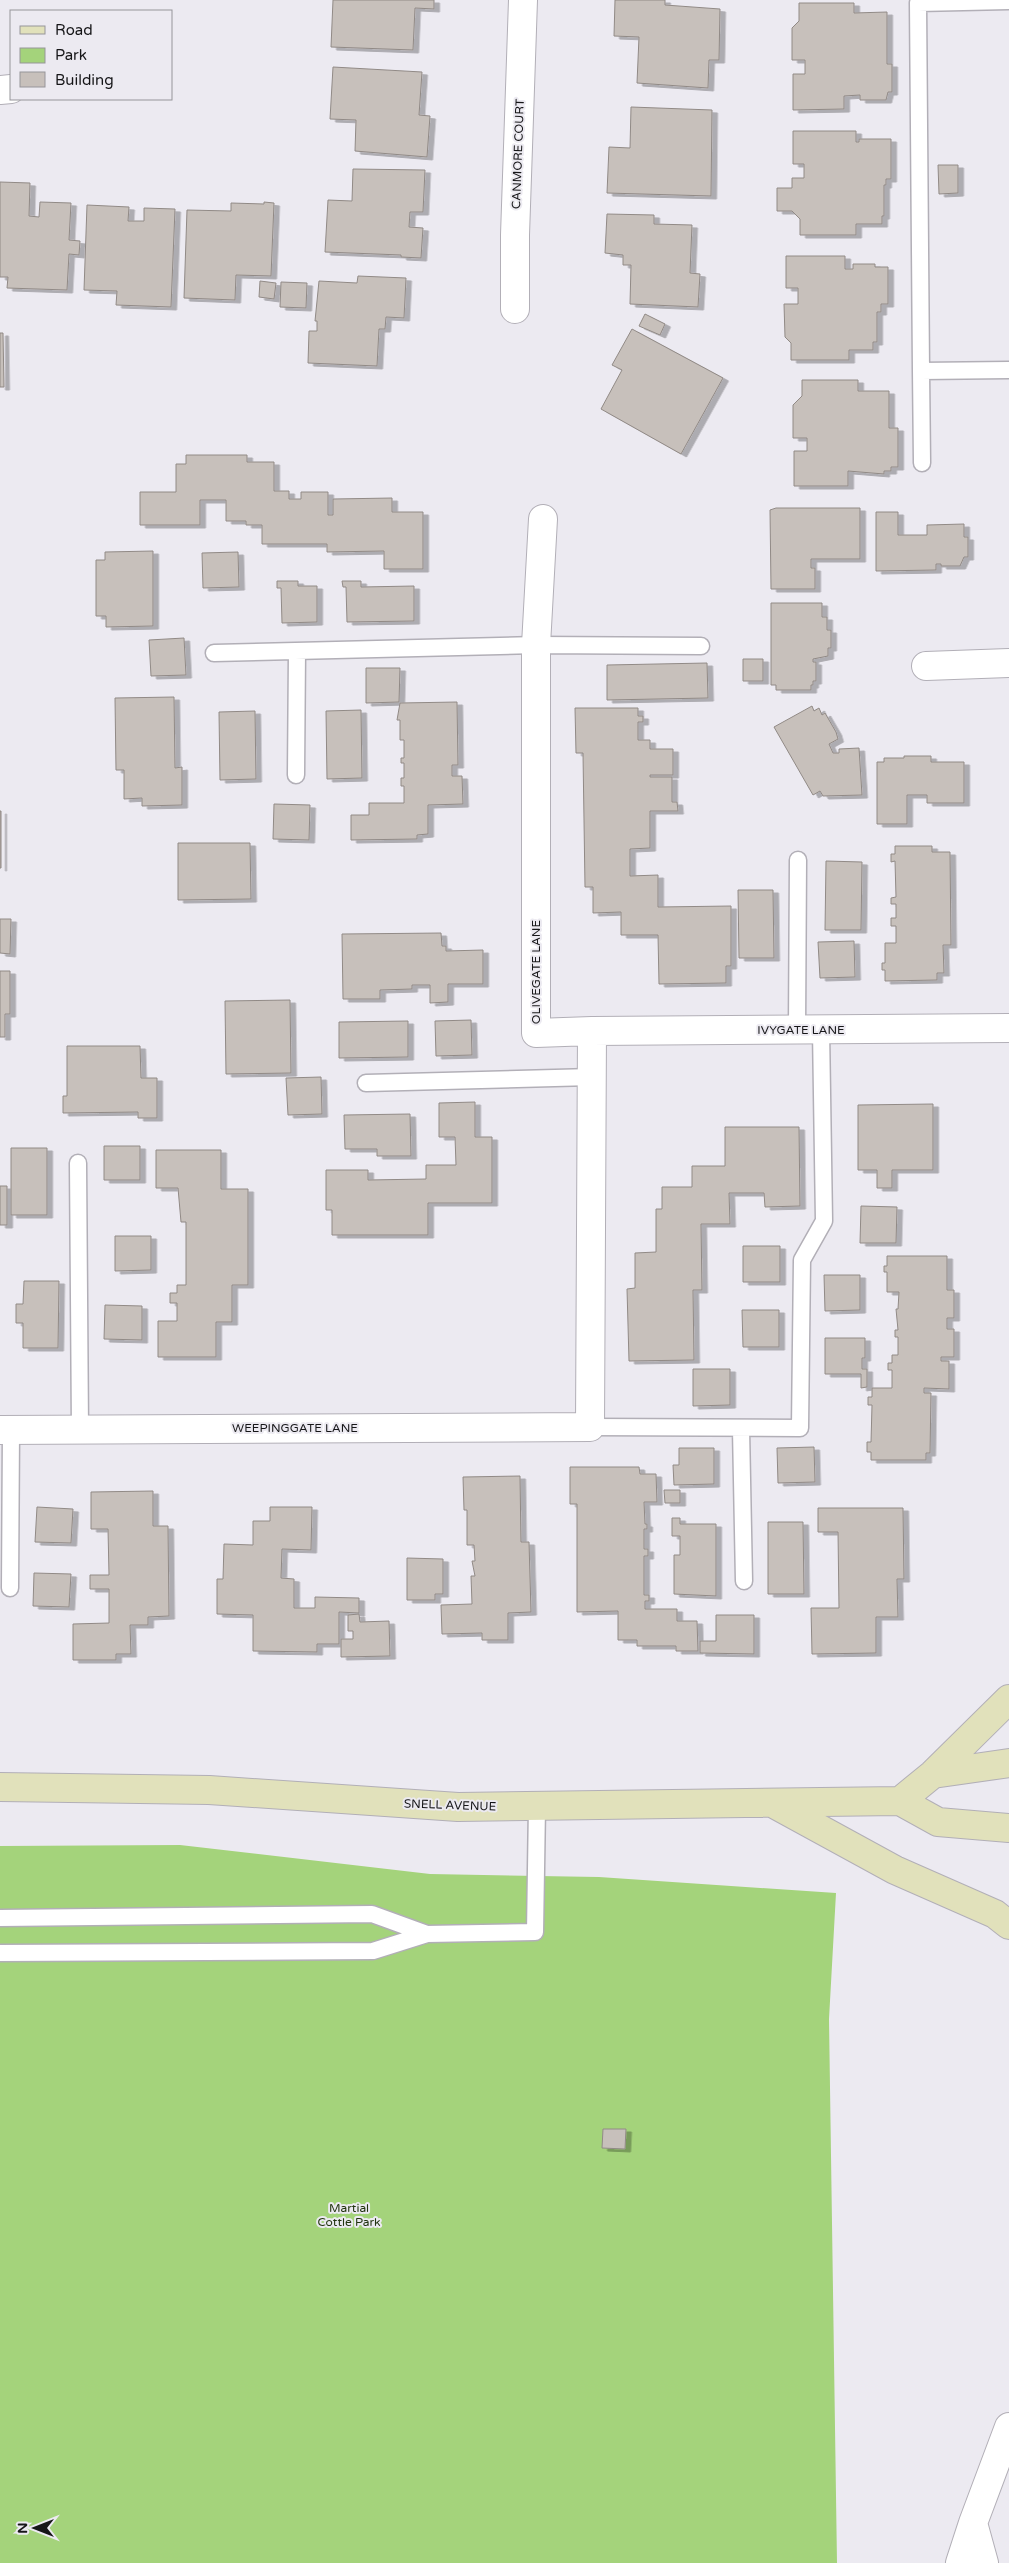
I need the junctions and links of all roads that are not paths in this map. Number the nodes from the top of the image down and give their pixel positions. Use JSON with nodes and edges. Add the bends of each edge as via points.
{"nodes":[{"id":1,"x":523,"y":0,"type":"edge"},
{"id":2,"x":1009,"y":1,"type":"edge"},
{"id":3,"x":515,"y":309,"type":"dead end"},
{"id":4,"x":1009,"y":370,"type":"edge"},
{"id":5,"x":921,"y":371,"type":"junction"},
{"id":6,"x":922,"y":463,"type":"dead end"},
{"id":7,"x":543,"y":519,"type":"dead end"},
{"id":8,"x":536,"y":645,"type":"junction"},
{"id":9,"x":702,"y":646,"type":"dead end"},
{"id":10,"x":297,"y":652,"type":"junction"},
{"id":11,"x":214,"y":653,"type":"dead end"},
{"id":12,"x":1009,"y":663,"type":"edge"},
{"id":13,"x":926,"y":666,"type":"dead end"},
{"id":14,"x":296,"y":775,"type":"dead end"},
{"id":15,"x":798,"y":860,"type":"dead end"},
{"id":16,"x":1009,"y":1028,"type":"edge"},
{"id":17,"x":809,"y":1029,"type":"junction"},
{"id":18,"x":592,"y":1031,"type":"junction"},
{"id":19,"x":592,"y":1077,"type":"junction"},
{"id":20,"x":366,"y":1083,"type":"dead end"},
{"id":21,"x":78,"y":1163,"type":"dead end"},
{"id":22,"x":590,"y":1426,"type":"junction"},
{"id":23,"x":742,"y":1429,"type":"junction"},
{"id":24,"x":6,"y":1430,"type":"edge"},
{"id":25,"x":80,"y":1430,"type":"junction"},
{"id":26,"x":744,"y":1581,"type":"dead end"},
{"id":27,"x":10,"y":1588,"type":"dead end"},
{"id":28,"x":1009,"y":1699,"type":"edge"},
{"id":29,"x":1009,"y":1763,"type":"edge"},
{"id":30,"x":933,"y":1774,"type":"junction"},
{"id":31,"x":0,"y":1788,"type":"edge"},
{"id":32,"x":900,"y":1801,"type":"junction"},
{"id":33,"x":774,"y":1804,"type":"junction"},
{"id":34,"x":538,"y":1806,"type":"junction"},
{"id":35,"x":1009,"y":1828,"type":"edge"},
{"id":36,"x":0,"y":1918,"type":"edge"},
{"id":37,"x":1009,"y":1925,"type":"edge"},
{"id":38,"x":427,"y":1934,"type":"junction"},
{"id":39,"x":0,"y":1953,"type":"edge"},
{"id":40,"x":1009,"y":2427,"type":"edge"},
{"id":41,"x":973,"y":2523,"type":"junction"},
{"id":42,"x":960,"y":2563,"type":"edge"},
{"id":43,"x":984,"y":2563,"type":"edge"}],
"edges":[{"from":1,"to":3,"type":"street","name":"CANMORE COURT"},
{"from":2,"to":5,"type":"lane","via":[[918,3]]},
{"from":4,"to":5,"type":"lane"},
{"from":5,"to":6,"type":"lane"},
{"from":7,"to":8,"type":"street","name":"OLIVEGATE LANE"},
{"from":8,"to":9,"type":"lane"},
{"from":8,"to":10,"type":"lane"},
{"from":8,"to":18,"type":"street","name":"OLIVEGATE LANE","via":[[536,1033]]},
{"from":10,"to":11,"type":"lane"},
{"from":10,"to":14,"type":"lane"},
{"from":12,"to":13,"type":"street"},
{"from":15,"to":17,"type":"lane"},
{"from":16,"to":17,"type":"street","name":"IVYGATE LANE"},
{"from":17,"to":18,"type":"street","name":"IVYGATE LANE"},
{"from":17,"to":23,"type":"lane","via":[[824,1221],[802,1260],[800,1428]]},
{"from":18,"to":19,"type":"street"},
{"from":19,"to":20,"type":"lane"},
{"from":19,"to":22,"type":"street"},
{"from":21,"to":25,"type":"lane"},
{"from":22,"to":23,"type":"lane"},
{"from":22,"to":25,"type":"street","name":"WEEPINGGATE LANE"},
{"from":23,"to":26,"type":"lane"},
{"from":24,"to":25,"type":"street","name":"WEEPINGGATE LANE"},
{"from":24,"to":27,"type":"lane"},
{"from":28,"to":30,"type":"main road"},
{"from":29,"to":30,"type":"main road"},
{"from":30,"to":32,"type":"main road"},
{"from":31,"to":34,"type":"main road","name":"SNELL AVENUE","via":[[210,1790],[458,1807]]},
{"from":32,"to":33,"type":"main road","name":"SNELL AVENUE"},
{"from":32,"to":35,"type":"main road","via":[[938,1822]]},
{"from":33,"to":34,"type":"main road","name":"SNELL AVENUE"},
{"from":33,"to":37,"type":"main road","via":[[894,1870],[995,1914]]},
{"from":34,"to":38,"type":"lane","via":[[535,1932]]},
{"from":36,"to":38,"type":"lane","via":[[372,1914]]},
{"from":38,"to":39,"type":"lane","via":[[374,1951]]},
{"from":40,"to":41,"type":"street"},
{"from":41,"to":42,"type":"street"},
{"from":41,"to":43,"type":"street"}]}
